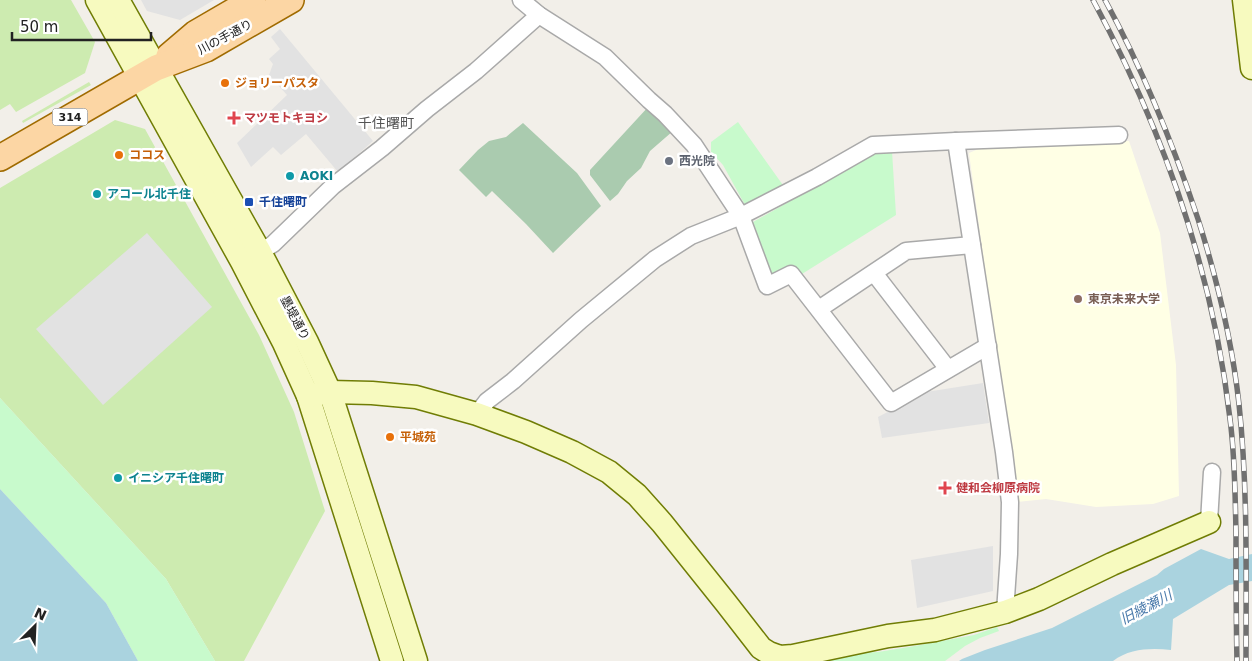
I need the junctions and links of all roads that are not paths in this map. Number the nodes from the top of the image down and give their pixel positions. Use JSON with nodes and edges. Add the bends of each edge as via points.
{"nodes":[{"id":1,"x":97,"y":0,"type":"edge"},
{"id":2,"x":118,"y":0,"type":"edge"},
{"id":3,"x":253,"y":0,"type":"edge"},
{"id":4,"x":291,"y":0,"type":"edge"},
{"id":5,"x":521,"y":0,"type":"edge"},
{"id":6,"x":1244,"y":0,"type":"edge"},
{"id":7,"x":539,"y":15,"type":"junction"},
{"id":8,"x":1252,"y":68,"type":"edge"},
{"id":9,"x":148,"y":72,"type":"junction"},
{"id":10,"x":1119,"y":135,"type":"dead end"},
{"id":11,"x":956,"y":141,"type":"junction"},
{"id":12,"x":0,"y":158,"type":"edge"},
{"id":13,"x":741,"y":216,"type":"junction"},
{"id":14,"x":972,"y":245,"type":"junction"},
{"id":15,"x":260,"y":252,"type":"junction"},
{"id":16,"x":874,"y":273,"type":"junction"},
{"id":17,"x":819,"y":309,"type":"junction"},
{"id":18,"x":988,"y":346,"type":"junction"},
{"id":19,"x":948,"y":370,"type":"junction"},
{"id":20,"x":330,"y":392,"type":"junction"},
{"id":21,"x":308,"y":396,"type":"junction"},
{"id":22,"x":477,"y":414,"type":"junction"},
{"id":23,"x":1212,"y":472,"type":"dead end"},
{"id":24,"x":1209,"y":522,"type":"joint"},
{"id":25,"x":1005,"y":612,"type":"junction"},
{"id":26,"x":392,"y":661,"type":"edge"},
{"id":27,"x":416,"y":661,"type":"edge"}],
"edges":[{"from":1,"to":9,"type":"main road","name":"墨堤通り"},
{"from":2,"to":9,"type":"main road","name":"墨堤通り"},
{"from":3,"to":9,"type":"main road","name":"川の手通り","number":"314","via":[[196,33]]},
{"from":4,"to":9,"type":"main road","name":"川の手通り","number":"314","via":[[206,49]]},
{"from":5,"to":7,"type":"street"},
{"from":6,"to":8,"type":"main road"},
{"from":7,"to":13,"type":"street","via":[[605,57],[666,114],[694,145]]},
{"from":7,"to":15,"type":"street","via":[[476,71],[333,186],[273,244]]},
{"from":9,"to":12,"type":"main road","name":"川の手通り","number":"314"},
{"from":9,"to":15,"type":"main road","name":"墨堤通り"},
{"from":9,"to":21,"type":"main road","name":"墨堤通り"},
{"from":10,"to":11,"type":"street"},
{"from":11,"to":13,"type":"street","via":[[873,145]]},
{"from":11,"to":14,"type":"street"},
{"from":13,"to":17,"type":"street","via":[[767,286],[791,274]]},
{"from":13,"to":22,"type":"street","via":[[691,236],[654,259],[487,401]]},
{"from":14,"to":16,"type":"street","via":[[906,251]]},
{"from":14,"to":18,"type":"street"},
{"from":15,"to":20,"type":"main road","name":"墨堤通り"},
{"from":16,"to":17,"type":"street"},
{"from":16,"to":19,"type":"street"},
{"from":17,"to":19,"type":"street","via":[[891,403]]},
{"from":18,"to":19,"type":"street"},
{"from":18,"to":25,"type":"street","via":[[1010,502]]},
{"from":20,"to":21,"type":"main road"},
{"from":20,"to":22,"type":"main road","via":[[416,397]]},
{"from":20,"to":27,"type":"main road","name":"墨堤通り"},
{"from":21,"to":26,"type":"main road","name":"墨堤通り"},
{"from":22,"to":25,"type":"main road","via":[[572,452],[609,472],[637,495],[662,523],[761,648],[769,653],[780,657],[793,656],[888,636],[935,630]]},
{"from":23,"to":24,"type":"street"},
{"from":24,"to":25,"type":"main road"}]}
